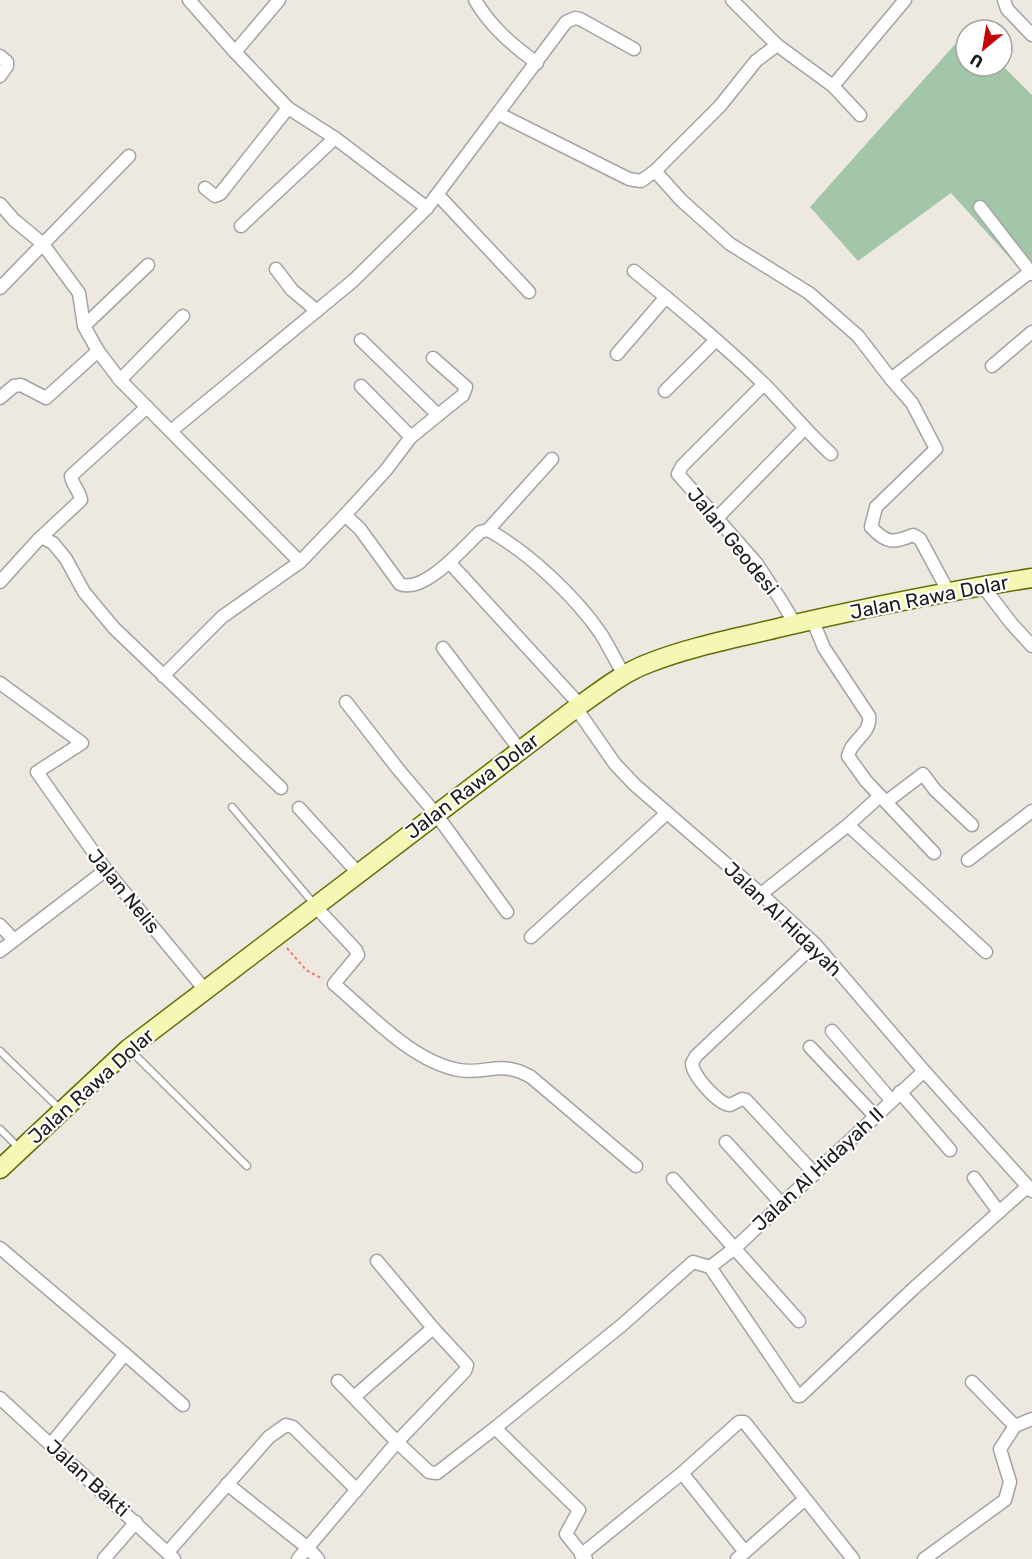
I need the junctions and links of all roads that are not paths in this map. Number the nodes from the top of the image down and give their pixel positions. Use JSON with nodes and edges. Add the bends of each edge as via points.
{"nodes":[{"id":1,"x":189,"y":0,"type":"edge"},
{"id":2,"x":279,"y":0,"type":"edge"},
{"id":3,"x":475,"y":0,"type":"edge"},
{"id":4,"x":732,"y":0,"type":"edge"},
{"id":5,"x":905,"y":0,"type":"edge"},
{"id":6,"x":1004,"y":0,"type":"edge"},
{"id":7,"x":1032,"y":35,"type":"edge"},
{"id":8,"x":777,"y":45,"type":"junction"},
{"id":9,"x":634,"y":49,"type":"dead end"},
{"id":10,"x":235,"y":52,"type":"junction"},
{"id":11,"x":0,"y":56,"type":"edge"},
{"id":12,"x":537,"y":63,"type":"junction"},
{"id":13,"x":0,"y":76,"type":"edge"},
{"id":14,"x":833,"y":86,"type":"junction"},
{"id":15,"x":288,"y":108,"type":"junction"},
{"id":16,"x":499,"y":114,"type":"junction"},
{"id":17,"x":860,"y":115,"type":"dead end"},
{"id":18,"x":334,"y":138,"type":"junction"},
{"id":19,"x":129,"y":156,"type":"dead end"},
{"id":20,"x":655,"y":171,"type":"junction"},
{"id":21,"x":205,"y":188,"type":"dead end"},
{"id":22,"x":438,"y":195,"type":"junction"},
{"id":23,"x":0,"y":204,"type":"edge"},
{"id":24,"x":980,"y":207,"type":"dead end"},
{"id":25,"x":427,"y":208,"type":"junction"},
{"id":26,"x":241,"y":226,"type":"dead end"},
{"id":27,"x":42,"y":243,"type":"junction"},
{"id":28,"x":148,"y":265,"type":"dead end"},
{"id":29,"x":276,"y":268,"type":"dead end"},
{"id":30,"x":634,"y":271,"type":"dead end"},
{"id":31,"x":1031,"y":273,"type":"edge"},
{"id":32,"x":0,"y":288,"type":"edge"},
{"id":33,"x":529,"y":292,"type":"dead end"},
{"id":34,"x":666,"y":297,"type":"junction"},
{"id":35,"x":317,"y":311,"type":"junction"},
{"id":36,"x":183,"y":316,"type":"dead end"},
{"id":37,"x":84,"y":326,"type":"junction"},
{"id":38,"x":1032,"y":332,"type":"edge"},
{"id":39,"x":361,"y":340,"type":"dead end"},
{"id":40,"x":716,"y":340,"type":"junction"},
{"id":41,"x":98,"y":351,"type":"junction"},
{"id":42,"x":617,"y":354,"type":"dead end"},
{"id":43,"x":433,"y":358,"type":"dead end"},
{"id":44,"x":992,"y":366,"type":"dead end"},
{"id":45,"x":891,"y":379,"type":"junction"},
{"id":46,"x":120,"y":381,"type":"junction"},
{"id":47,"x":764,"y":384,"type":"junction"},
{"id":48,"x":361,"y":386,"type":"dead end"},
{"id":49,"x":665,"y":392,"type":"dead end"},
{"id":50,"x":0,"y":398,"type":"edge"},
{"id":51,"x":147,"y":407,"type":"junction"},
{"id":52,"x":438,"y":416,"type":"junction"},
{"id":53,"x":804,"y":429,"type":"junction"},
{"id":54,"x":171,"y":431,"type":"junction"},
{"id":55,"x":411,"y":437,"type":"junction"},
{"id":56,"x":831,"y":454,"type":"dead end"},
{"id":57,"x":552,"y":459,"type":"dead end"},
{"id":58,"x":345,"y":515,"type":"junction"},
{"id":59,"x":716,"y":519,"type":"junction"},
{"id":60,"x":488,"y":530,"type":"junction"},
{"id":61,"x":41,"y":537,"type":"junction"},
{"id":62,"x":300,"y":562,"type":"junction"},
{"id":63,"x":449,"y":562,"type":"junction"},
{"id":64,"x":1032,"y":578,"type":"edge"},
{"id":65,"x":0,"y":582,"type":"edge"},
{"id":66,"x":982,"y":585,"type":"junction"},
{"id":67,"x":948,"y":591,"type":"junction"},
{"id":68,"x":804,"y":622,"type":"junction"},
{"id":69,"x":1032,"y":646,"type":"edge"},
{"id":70,"x":443,"y":648,"type":"dead end"},
{"id":71,"x":624,"y":675,"type":"junction"},
{"id":72,"x":164,"y":676,"type":"junction"},
{"id":73,"x":0,"y":683,"type":"edge"},
{"id":74,"x":346,"y":702,"type":"dead end"},
{"id":75,"x":578,"y":706,"type":"junction"},
{"id":76,"x":520,"y":750,"type":"junction"},
{"id":77,"x":281,"y":788,"type":"dead end"},
{"id":78,"x":883,"y":799,"type":"junction"},
{"id":79,"x":232,"y":807,"type":"dead end"},
{"id":80,"x":299,"y":808,"type":"dead end"},
{"id":81,"x":1032,"y":811,"type":"edge"},
{"id":82,"x":667,"y":813,"type":"junction"},
{"id":83,"x":436,"y":814,"type":"junction"},
{"id":84,"x":848,"y":825,"type":"junction"},
{"id":85,"x":972,"y":825,"type":"dead end"},
{"id":86,"x":934,"y":853,"type":"dead end"},
{"id":87,"x":968,"y":860,"type":"dead end"},
{"id":88,"x":106,"y":870,"type":"junction"},
{"id":89,"x":358,"y":873,"type":"junction"},
{"id":90,"x":761,"y":894,"type":"junction"},
{"id":91,"x":315,"y":906,"type":"junction"},
{"id":92,"x":507,"y":912,"type":"dead end"},
{"id":93,"x":0,"y":925,"type":"edge"},
{"id":94,"x":531,"y":937,"type":"dead end"},
{"id":95,"x":14,"y":940,"type":"junction"},
{"id":96,"x":815,"y":944,"type":"junction"},
{"id":97,"x":0,"y":951,"type":"edge"},
{"id":98,"x":986,"y":952,"type":"dead end"},
{"id":99,"x":206,"y":990,"type":"junction"},
{"id":100,"x":832,"y":1031,"type":"dead end"},
{"id":101,"x":810,"y":1047,"type":"dead end"},
{"id":102,"x":128,"y":1049,"type":"junction"},
{"id":103,"x":0,"y":1051,"type":"edge"},
{"id":104,"x":924,"y":1071,"type":"junction"},
{"id":105,"x":895,"y":1096,"type":"junction"},
{"id":106,"x":61,"y":1111,"type":"junction"},
{"id":107,"x":874,"y":1115,"type":"junction"},
{"id":108,"x":0,"y":1129,"type":"edge"},
{"id":109,"x":726,"y":1142,"type":"dead end"},
{"id":110,"x":21,"y":1149,"type":"junction"},
{"id":111,"x":950,"y":1150,"type":"dead end"},
{"id":112,"x":247,"y":1166,"type":"dead end"},
{"id":113,"x":636,"y":1166,"type":"dead end"},
{"id":114,"x":0,"y":1168,"type":"edge"},
{"id":115,"x":815,"y":1174,"type":"junction"},
{"id":116,"x":974,"y":1178,"type":"dead end"},
{"id":117,"x":673,"y":1179,"type":"dead end"},
{"id":118,"x":1029,"y":1189,"type":"edge"},
{"id":119,"x":781,"y":1203,"type":"junction"},
{"id":120,"x":999,"y":1212,"type":"junction"},
{"id":121,"x":0,"y":1248,"type":"edge"},
{"id":122,"x":735,"y":1248,"type":"junction"},
{"id":123,"x":377,"y":1261,"type":"dead end"},
{"id":124,"x":711,"y":1267,"type":"junction"},
{"id":125,"x":799,"y":1321,"type":"dead end"},
{"id":126,"x":433,"y":1328,"type":"junction"},
{"id":127,"x":125,"y":1354,"type":"junction"},
{"id":128,"x":338,"y":1381,"type":"dead end"},
{"id":129,"x":972,"y":1382,"type":"dead end"},
{"id":130,"x":354,"y":1397,"type":"junction"},
{"id":131,"x":0,"y":1398,"type":"edge"},
{"id":132,"x":183,"y":1406,"type":"dead end"},
{"id":133,"x":1032,"y":1419,"type":"edge"},
{"id":134,"x":1015,"y":1426,"type":"junction"},
{"id":135,"x":495,"y":1428,"type":"junction"},
{"id":136,"x":397,"y":1442,"type":"junction"},
{"id":137,"x":51,"y":1444,"type":"junction"},
{"id":138,"x":682,"y":1473,"type":"junction"},
{"id":139,"x":227,"y":1484,"type":"junction"},
{"id":140,"x":357,"y":1490,"type":"junction"},
{"id":141,"x":804,"y":1500,"type":"junction"},
{"id":142,"x":136,"y":1522,"type":"junction"},
{"id":143,"x":308,"y":1548,"type":"junction"},
{"id":144,"x":171,"y":1555,"type":"edge"},
{"id":145,"x":741,"y":1555,"type":"edge"},
{"id":146,"x":583,"y":1557,"type":"edge"},
{"id":147,"x":104,"y":1559,"type":"edge"},
{"id":148,"x":298,"y":1559,"type":"edge"},
{"id":149,"x":318,"y":1559,"type":"edge"},
{"id":150,"x":854,"y":1559,"type":"edge"},
{"id":151,"x":924,"y":1559,"type":"edge"}],
"edges":[{"from":1,"to":10,"type":"street"},
{"from":2,"to":10,"type":"street"},
{"from":3,"to":12,"type":"street","via":[[490,24]]},
{"from":4,"to":8,"type":"street"},
{"from":5,"to":14,"type":"street"},
{"from":6,"to":7,"type":"street","via":[[1006,9]]},
{"from":8,"to":14,"type":"street"},
{"from":8,"to":20,"type":"street","via":[[756,61],[720,106]]},
{"from":9,"to":12,"type":"street","via":[[575,18],[566,22]]},
{"from":10,"to":15,"type":"street"},
{"from":11,"to":13,"type":"street","via":[[7,62]]},
{"from":12,"to":16,"type":"street"},
{"from":14,"to":17,"type":"street"},
{"from":15,"to":18,"type":"street"},
{"from":15,"to":21,"type":"street","via":[[220,194],[215,196]]},
{"from":16,"to":20,"type":"street","via":[[629,180],[641,181]]},
{"from":16,"to":22,"type":"street"},
{"from":18,"to":25,"type":"street"},
{"from":18,"to":26,"type":"street"},
{"from":19,"to":27,"type":"street"},
{"from":20,"to":45,"type":"street","via":[[730,244],[809,292],[858,336]]},
{"from":22,"to":25,"type":"street"},
{"from":22,"to":33,"type":"street"},
{"from":23,"to":27,"type":"street"},
{"from":24,"to":31,"type":"street"},
{"from":25,"to":35,"type":"street"},
{"from":27,"to":32,"type":"street"},
{"from":27,"to":37,"type":"street","via":[[78,293]]},
{"from":28,"to":37,"type":"street"},
{"from":29,"to":35,"type":"street","via":[[292,290]]},
{"from":30,"to":34,"type":"street"},
{"from":31,"to":45,"type":"street"},
{"from":34,"to":40,"type":"street"},
{"from":34,"to":42,"type":"street"},
{"from":35,"to":54,"type":"street"},
{"from":36,"to":46,"type":"street"},
{"from":37,"to":41,"type":"street"},
{"from":38,"to":44,"type":"street"},
{"from":39,"to":52,"type":"street"},
{"from":40,"to":47,"type":"street"},
{"from":40,"to":49,"type":"street"},
{"from":41,"to":46,"type":"street"},
{"from":41,"to":50,"type":"street","via":[[46,398],[21,385]]},
{"from":43,"to":52,"type":"street","via":[[466,387],[463,395]]},
{"from":45,"to":67,"type":"street","via":[[912,403],[936,449],[876,507],[871,527],[890,541],[913,534],[920,539]]},
{"from":46,"to":51,"type":"street"},
{"from":47,"to":53,"type":"street"},
{"from":47,"to":59,"type":"street","name":"Jalan Geodesi","via":[[678,472]]},
{"from":48,"to":55,"type":"street"},
{"from":51,"to":54,"type":"street"},
{"from":51,"to":61,"type":"street","via":[[71,476],[81,500]]},
{"from":52,"to":55,"type":"street"},
{"from":53,"to":56,"type":"street"},
{"from":53,"to":59,"type":"street"},
{"from":54,"to":62,"type":"street"},
{"from":55,"to":58,"type":"street"},
{"from":57,"to":60,"type":"street"},
{"from":58,"to":62,"type":"street"},
{"from":58,"to":63,"type":"street","via":[[360,529],[400,584],[416,586]]},
{"from":59,"to":68,"type":"street","name":"Jalan Geodesi"},
{"from":60,"to":63,"type":"street","via":[[480,532]]},
{"from":60,"to":71,"type":"street","via":[[510,542],[567,593],[600,633]]},
{"from":61,"to":65,"type":"street"},
{"from":61,"to":72,"type":"street","via":[[53,543],[66,559],[84,592],[114,628]]},
{"from":62,"to":72,"type":"street","via":[[222,617]]},
{"from":63,"to":75,"type":"street","name":"Jalan Al Hidayah"},
{"from":64,"to":66,"type":"street","name":"Jalan Rawa Dolar"},
{"from":66,"to":67,"type":"street","name":"Jalan Rawa Dolar"},
{"from":66,"to":69,"type":"street"},
{"from":67,"to":68,"type":"street","name":"Jalan Rawa Dolar"},
{"from":68,"to":71,"type":"street","name":"Jalan Rawa Dolar","via":[[676,654]]},
{"from":68,"to":78,"type":"street","name":"Jalan Geodesi","via":[[869,716],[868,728],[849,749],[848,756]]},
{"from":70,"to":76,"type":"street"},
{"from":71,"to":75,"type":"street","name":"Jalan Rawa Dolar"},
{"from":72,"to":77,"type":"street"},
{"from":73,"to":88,"type":"street","name":"Jalan Nelis","via":[[82,743],[37,772]]},
{"from":74,"to":83,"type":"street"},
{"from":75,"to":76,"type":"street","name":"Jalan Rawa Dolar"},
{"from":75,"to":82,"type":"street","name":"Jalan Al Hidayah","via":[[615,764]]},
{"from":76,"to":83,"type":"street","name":"Jalan Rawa Dolar"},
{"from":78,"to":84,"type":"street"},
{"from":78,"to":85,"type":"street","via":[[923,774]]},
{"from":78,"to":86,"type":"street"},
{"from":79,"to":91,"type":"lane"},
{"from":80,"to":89,"type":"street"},
{"from":81,"to":87,"type":"street"},
{"from":82,"to":90,"type":"street","name":"Jalan Al Hidayah"},
{"from":82,"to":94,"type":"street"},
{"from":83,"to":89,"type":"street","name":"Jalan Rawa Dolar"},
{"from":83,"to":92,"type":"street"},
{"from":84,"to":90,"type":"street"},
{"from":84,"to":98,"type":"street"},
{"from":88,"to":95,"type":"street"},
{"from":88,"to":99,"type":"street","name":"Jalan Nelis"},
{"from":89,"to":91,"type":"street","name":"Jalan Rawa Dolar"},
{"from":90,"to":96,"type":"street","name":"Jalan Al Hidayah"},
{"from":91,"to":99,"type":"street","name":"Jalan Rawa Dolar"},
{"from":91,"to":113,"type":"street","via":[[358,955],[334,984],[416,1054],[461,1070],[519,1070]]},
{"from":93,"to":95,"type":"street"},
{"from":95,"to":97,"type":"street"},
{"from":96,"to":104,"type":"street","name":"Jalan Al Hidayah"},
{"from":96,"to":115,"type":"street","via":[[692,1063],[695,1075],[722,1103],[730,1105],[742,1099],[749,1103]]},
{"from":99,"to":102,"type":"street","name":"Jalan Rawa Dolar"},
{"from":100,"to":105,"type":"street"},
{"from":101,"to":107,"type":"street"},
{"from":102,"to":106,"type":"street","name":"Jalan Rawa Dolar"},
{"from":102,"to":112,"type":"lane"},
{"from":103,"to":106,"type":"lane"},
{"from":104,"to":105,"type":"street","name":"Jalan Al Hidayah II"},
{"from":104,"to":118,"type":"street","name":"Jalan Al Hidayah"},
{"from":105,"to":107,"type":"street","name":"Jalan Al Hidayah II"},
{"from":105,"to":111,"type":"street"},
{"from":106,"to":110,"type":"street","name":"Jalan Rawa Dolar"},
{"from":107,"to":115,"type":"street","name":"Jalan Al Hidayah II"},
{"from":108,"to":110,"type":"lane"},
{"from":109,"to":119,"type":"street"},
{"from":110,"to":114,"type":"street","name":"Jalan Rawa Dolar"},
{"from":115,"to":119,"type":"street","name":"Jalan Al Hidayah II"},
{"from":116,"to":120,"type":"street"},
{"from":117,"to":122,"type":"street"},
{"from":118,"to":120,"type":"street"},
{"from":119,"to":122,"type":"street","name":"Jalan Al Hidayah II"},
{"from":120,"to":124,"type":"street","via":[[800,1396]]},
{"from":121,"to":127,"type":"street"},
{"from":122,"to":124,"type":"street","name":"Jalan Al Hidayah II"},
{"from":122,"to":125,"type":"street"},
{"from":123,"to":126,"type":"street"},
{"from":124,"to":135,"type":"street","via":[[693,1262]]},
{"from":126,"to":130,"type":"street"},
{"from":126,"to":136,"type":"street","via":[[467,1365]]},
{"from":127,"to":132,"type":"street"},
{"from":127,"to":137,"type":"street"},
{"from":128,"to":130,"type":"street"},
{"from":129,"to":134,"type":"street"},
{"from":130,"to":136,"type":"street"},
{"from":131,"to":137,"type":"street","name":"Jalan Bakti"},
{"from":133,"to":134,"type":"street"},
{"from":134,"to":151,"type":"street","via":[[1000,1449],[1010,1482],[1005,1500]]},
{"from":135,"to":136,"type":"street","via":[[437,1473],[429,1472]]},
{"from":135,"to":146,"type":"street","via":[[579,1510],[566,1534]]},
{"from":136,"to":140,"type":"street"},
{"from":137,"to":142,"type":"street","name":"Jalan Bakti"},
{"from":138,"to":141,"type":"street","via":[[739,1422],[744,1422]]},
{"from":138,"to":145,"type":"street"},
{"from":138,"to":146,"type":"street"},
{"from":139,"to":140,"type":"street","via":[[269,1437],[286,1425],[293,1427]]},
{"from":139,"to":143,"type":"street"},
{"from":139,"to":144,"type":"street"},
{"from":140,"to":143,"type":"street"},
{"from":141,"to":145,"type":"street"},
{"from":141,"to":150,"type":"street"},
{"from":142,"to":144,"type":"street","name":"Jalan Bakti"},
{"from":142,"to":147,"type":"street"},
{"from":143,"to":148,"type":"street"},
{"from":143,"to":149,"type":"street"}]}
